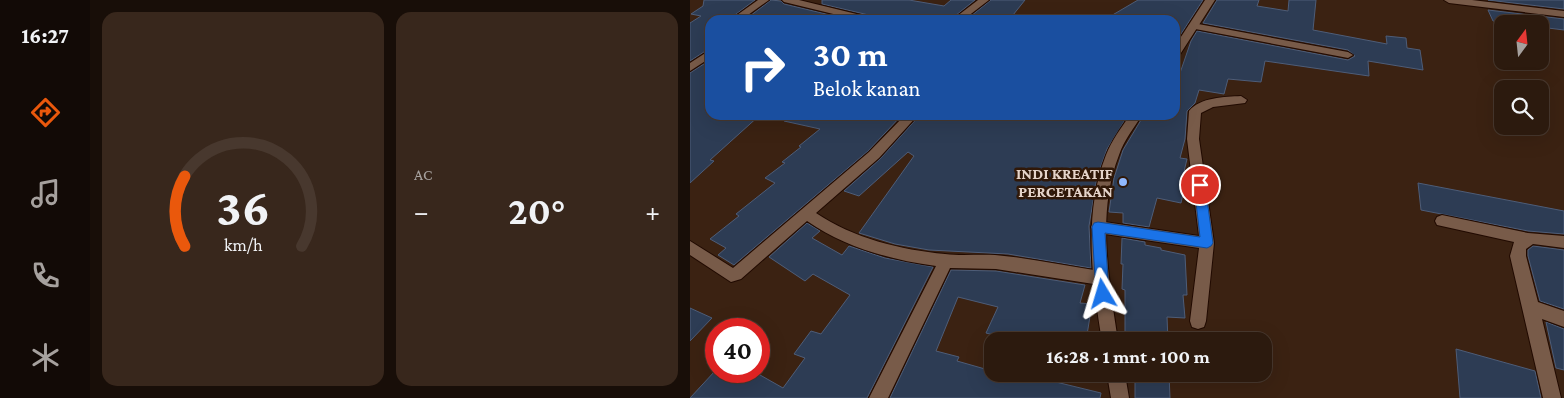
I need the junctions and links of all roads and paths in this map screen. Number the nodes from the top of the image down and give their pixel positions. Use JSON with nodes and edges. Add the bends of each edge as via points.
{"nodes":[{"id":1,"x":764,"y":0,"type":"edge"},
{"id":2,"x":787,"y":0,"type":"edge"},
{"id":3,"x":984,"y":0,"type":"edge"},
{"id":4,"x":1210,"y":0,"type":"edge"},
{"id":5,"x":1450,"y":0,"type":"edge"},
{"id":6,"x":1564,"y":14,"type":"edge"},
{"id":7,"x":742,"y":15,"type":"edge"},
{"id":8,"x":849,"y":15,"type":"edge"},
{"id":9,"x":964,"y":15,"type":"edge"},
{"id":10,"x":1193,"y":26,"type":"junction"},
{"id":11,"x":1283,"y":44,"type":"joint"},
{"id":12,"x":1180,"y":46,"type":"edge"},
{"id":13,"x":1300,"y":47,"type":"joint"},
{"id":14,"x":1348,"y":55,"type":"dead end"},
{"id":15,"x":705,"y":57,"type":"edge"},
{"id":16,"x":690,"y":68,"type":"edge"},
{"id":17,"x":1241,"y":100,"type":"dead end"},
{"id":18,"x":907,"y":120,"type":"edge"},
{"id":19,"x":1133,"y":120,"type":"edge"},
{"id":20,"x":807,"y":214,"type":"junction"},
{"id":21,"x":1442,"y":221,"type":"dead end"},
{"id":22,"x":1098,"y":227,"type":"junction"},
{"id":23,"x":1535,"y":239,"type":"junction"},
{"id":24,"x":1204,"y":242,"type":"junction"},
{"id":25,"x":1564,"y":242,"type":"edge"},
{"id":26,"x":690,"y":248,"type":"edge"},
{"id":27,"x":946,"y":261,"type":"junction"},
{"id":28,"x":1100,"y":278,"type":"junction"},
{"id":29,"x":1532,"y":308,"type":"junction"},
{"id":30,"x":1564,"y":319,"type":"edge"},
{"id":31,"x":1198,"y":320,"type":"dead end"},
{"id":32,"x":1109,"y":332,"type":"edge"},
{"id":33,"x":1117,"y":382,"type":"edge"},
{"id":34,"x":878,"y":398,"type":"edge"},
{"id":35,"x":1120,"y":398,"type":"edge"},
{"id":36,"x":1552,"y":398,"type":"edge"}],
"edges":[{"from":1,"to":7,"type":"street"},
{"from":2,"to":8,"type":"street"},
{"from":3,"to":9,"type":"street"},
{"from":4,"to":10,"type":"street"},
{"from":5,"to":6,"type":"street"},
{"from":10,"to":11,"type":"street"},
{"from":10,"to":12,"type":"street"},
{"from":11,"to":13,"type":"street"},
{"from":13,"to":14,"type":"street"},
{"from":15,"to":16,"type":"street"},
{"from":17,"to":24,"type":"street","via":[[1201,106],[1195,112],[1193,139]]},
{"from":18,"to":20,"type":"street","via":[[874,155]]},
{"from":19,"to":22,"type":"street","via":[[1110,161]]},
{"from":20,"to":26,"type":"street","via":[[736,274],[731,275]]},
{"from":20,"to":27,"type":"street","via":[[829,229],[882,249]]},
{"from":21,"to":23,"type":"street"},
{"from":22,"to":24,"type":"street"},
{"from":22,"to":28,"type":"street"},
{"from":23,"to":25,"type":"street"},
{"from":23,"to":29,"type":"street","via":[[1519,246],[1518,256]]},
{"from":24,"to":31,"type":"street"},
{"from":27,"to":28,"type":"street","via":[[996,262]]},
{"from":27,"to":34,"type":"street"},
{"from":28,"to":32,"type":"street"},
{"from":29,"to":30,"type":"street"},
{"from":29,"to":36,"type":"street"},
{"from":33,"to":35,"type":"street"}]}
